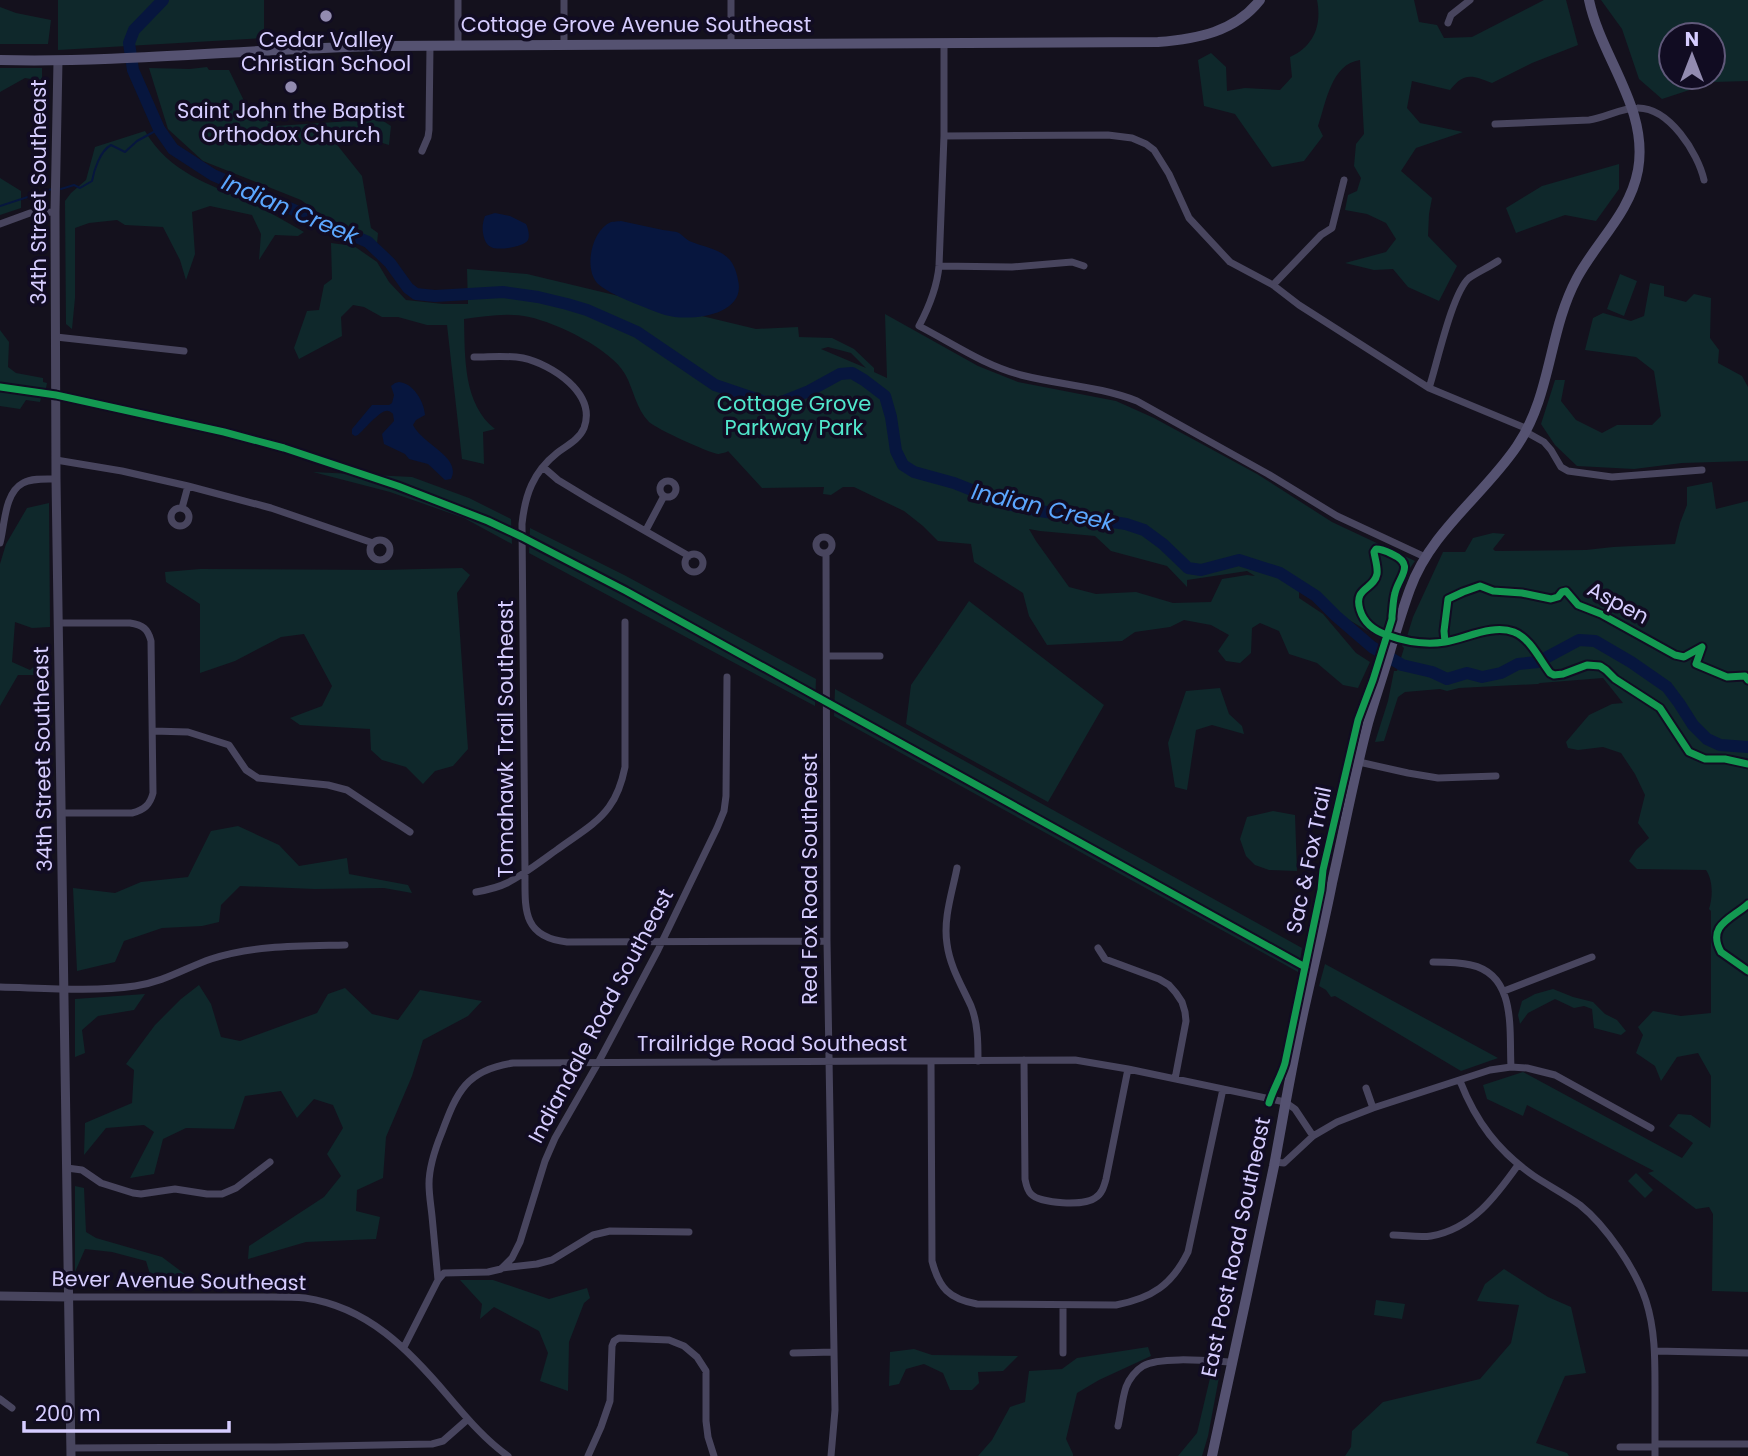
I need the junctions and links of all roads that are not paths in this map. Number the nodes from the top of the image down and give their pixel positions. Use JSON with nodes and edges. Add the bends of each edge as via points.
{"nodes":[{"id":1,"x":458,"y":0,"type":"edge"},
{"id":2,"x":564,"y":0,"type":"edge"},
{"id":3,"x":731,"y":0,"type":"edge"},
{"id":4,"x":1260,"y":0,"type":"edge"},
{"id":5,"x":1471,"y":0,"type":"edge"},
{"id":6,"x":1589,"y":0,"type":"edge"},
{"id":7,"x":1448,"y":23,"type":"dead end"},
{"id":8,"x":943,"y":43,"type":"junction"},
{"id":9,"x":730,"y":44,"type":"junction"},
{"id":10,"x":430,"y":45,"type":"junction"},
{"id":11,"x":458,"y":45,"type":"junction"},
{"id":12,"x":564,"y":45,"type":"junction"},
{"id":13,"x":0,"y":60,"type":"edge"},
{"id":14,"x":58,"y":61,"type":"junction"},
{"id":15,"x":1633,"y":108,"type":"junction"},
{"id":16,"x":1494,"y":124,"type":"dead end"},
{"id":17,"x":943,"y":136,"type":"junction"},
{"id":18,"x":422,"y":151,"type":"dead end"},
{"id":19,"x":1344,"y":180,"type":"dead end"},
{"id":20,"x":1704,"y":180,"type":"dead end"},
{"id":21,"x":55,"y":212,"type":"junction"},
{"id":22,"x":0,"y":224,"type":"edge"},
{"id":23,"x":1498,"y":261,"type":"dead end"},
{"id":24,"x":939,"y":266,"type":"junction"},
{"id":25,"x":1084,"y":266,"type":"dead end"},
{"id":26,"x":1273,"y":285,"type":"junction"},
{"id":27,"x":56,"y":337,"type":"junction"},
{"id":28,"x":184,"y":351,"type":"dead end"},
{"id":29,"x":474,"y":357,"type":"dead end"},
{"id":30,"x":1429,"y":388,"type":"junction"},
{"id":31,"x":56,"y":395,"type":"junction"},
{"id":32,"x":1527,"y":430,"type":"junction"},
{"id":33,"x":284,"y":448,"type":"dead end"},
{"id":34,"x":56,"y":460,"type":"junction"},
{"id":35,"x":542,"y":467,"type":"junction"},
{"id":36,"x":1702,"y":470,"type":"dead end"},
{"id":37,"x":56,"y":479,"type":"junction"},
{"id":38,"x":188,"y":486,"type":"junction"},
{"id":39,"x":664,"y":496,"type":"dead end"},
{"id":40,"x":182,"y":508,"type":"dead end"},
{"id":41,"x":646,"y":530,"type":"junction"},
{"id":42,"x":0,"y":543,"type":"edge"},
{"id":43,"x":373,"y":543,"type":"dead end"},
{"id":44,"x":826,"y":554,"type":"dead end"},
{"id":45,"x":689,"y":556,"type":"dead end"},
{"id":46,"x":1425,"y":557,"type":"junction"},
{"id":47,"x":625,"y":622,"type":"dead end"},
{"id":48,"x":58,"y":623,"type":"junction"},
{"id":49,"x":827,"y":656,"type":"junction"},
{"id":50,"x":880,"y":656,"type":"dead end"},
{"id":51,"x":727,"y":677,"type":"dead end"},
{"id":52,"x":153,"y":731,"type":"junction"},
{"id":53,"x":1359,"y":762,"type":"junction"},
{"id":54,"x":1496,"y":776,"type":"dead end"},
{"id":55,"x":61,"y":813,"type":"junction"},
{"id":56,"x":410,"y":832,"type":"dead end"},
{"id":57,"x":957,"y":868,"type":"dead end"},
{"id":58,"x":525,"y":873,"type":"junction"},
{"id":59,"x":476,"y":892,"type":"dead end"},
{"id":60,"x":827,"y":941,"type":"junction"},
{"id":61,"x":662,"y":942,"type":"junction"},
{"id":62,"x":345,"y":945,"type":"dead end"},
{"id":63,"x":1098,"y":948,"type":"dead end"},
{"id":64,"x":1592,"y":957,"type":"dead end"},
{"id":65,"x":1433,"y":962,"type":"dead end"},
{"id":66,"x":0,"y":987,"type":"edge"},
{"id":67,"x":65,"y":989,"type":"junction"},
{"id":68,"x":1504,"y":991,"type":"junction"},
{"id":69,"x":1024,"y":1060,"type":"junction"},
{"id":70,"x":829,"y":1061,"type":"junction"},
{"id":71,"x":931,"y":1061,"type":"junction"},
{"id":72,"x":978,"y":1061,"type":"junction"},
{"id":73,"x":598,"y":1063,"type":"junction"},
{"id":74,"x":1511,"y":1067,"type":"junction"},
{"id":75,"x":1128,"y":1069,"type":"junction"},
{"id":76,"x":1175,"y":1079,"type":"junction"},
{"id":77,"x":1460,"y":1081,"type":"junction"},
{"id":78,"x":1366,"y":1088,"type":"dead end"},
{"id":79,"x":1223,"y":1089,"type":"junction"},
{"id":80,"x":1285,"y":1102,"type":"junction"},
{"id":81,"x":1373,"y":1108,"type":"junction"},
{"id":82,"x":1651,"y":1128,"type":"dead end"},
{"id":83,"x":1313,"y":1136,"type":"junction"},
{"id":84,"x":270,"y":1162,"type":"dead end"},
{"id":85,"x":1274,"y":1162,"type":"junction"},
{"id":86,"x":1518,"y":1165,"type":"junction"},
{"id":87,"x":67,"y":1168,"type":"junction"},
{"id":88,"x":689,"y":1232,"type":"dead end"},
{"id":89,"x":1393,"y":1235,"type":"dead end"},
{"id":90,"x":501,"y":1269,"type":"junction"},
{"id":91,"x":438,"y":1280,"type":"junction"},
{"id":92,"x":0,"y":1296,"type":"edge"},
{"id":93,"x":69,"y":1297,"type":"junction"},
{"id":94,"x":1063,"y":1305,"type":"junction"},
{"id":95,"x":404,"y":1347,"type":"junction"},
{"id":96,"x":1654,"y":1351,"type":"junction"},
{"id":97,"x":834,"y":1352,"type":"junction"},
{"id":98,"x":793,"y":1353,"type":"dead end"},
{"id":99,"x":1063,"y":1353,"type":"dead end"},
{"id":100,"x":1748,"y":1353,"type":"edge"},
{"id":101,"x":1232,"y":1362,"type":"junction"},
{"id":102,"x":0,"y":1399,"type":"edge"},
{"id":103,"x":12,"y":1408,"type":"dead end"},
{"id":104,"x":468,"y":1419,"type":"junction"},
{"id":105,"x":1118,"y":1426,"type":"dead end"},
{"id":106,"x":1748,"y":1444,"type":"edge"},
{"id":107,"x":1655,"y":1445,"type":"junction"},
{"id":108,"x":174,"y":1447,"type":"junction"},
{"id":109,"x":275,"y":1447,"type":"junction"},
{"id":110,"x":1620,"y":1447,"type":"dead end"},
{"id":111,"x":71,"y":1452,"type":"edge"},
{"id":112,"x":174,"y":1456,"type":"edge"},
{"id":113,"x":275,"y":1456,"type":"edge"},
{"id":114,"x":508,"y":1456,"type":"edge"},
{"id":115,"x":588,"y":1456,"type":"edge"},
{"id":116,"x":714,"y":1456,"type":"edge"},
{"id":117,"x":831,"y":1456,"type":"edge"},
{"id":118,"x":1212,"y":1456,"type":"edge"},
{"id":119,"x":1655,"y":1456,"type":"edge"}],
"edges":[{"from":1,"to":11,"type":"street"},
{"from":2,"to":12,"type":"street"},
{"from":3,"to":9,"type":"street"},
{"from":4,"to":8,"type":"main road","name":"Cottage Grove Avenue Southeast","via":[[1220,31],[1179,41]]},
{"from":5,"to":7,"type":"street","via":[[1451,15]]},
{"from":6,"to":15,"type":"main road","name":"East Post Road Southeast","via":[[1600,37]]},
{"from":8,"to":9,"type":"main road","name":"Cottage Grove Avenue Southeast"},
{"from":8,"to":17,"type":"street"},
{"from":9,"to":12,"type":"main road","name":"Cottage Grove Avenue Southeast"},
{"from":10,"to":11,"type":"main road","name":"Cottage Grove Avenue Southeast"},
{"from":10,"to":14,"type":"main road","name":"Cottage Grove Avenue Southeast"},
{"from":10,"to":18,"type":"street","via":[[429,130]]},
{"from":11,"to":12,"type":"main road","name":"Cottage Grove Avenue Southeast"},
{"from":13,"to":14,"type":"main road","name":"Cottage Grove Avenue Southeast"},
{"from":14,"to":21,"type":"street","name":"34th Street Southeast"},
{"from":15,"to":16,"type":"street","via":[[1600,119]]},
{"from":15,"to":20,"type":"street","via":[[1660,115],[1681,135]]},
{"from":15,"to":32,"type":"main road","name":"East Post Road Southeast","via":[[1640,159],[1632,193],[1574,283],[1542,395]]},
{"from":17,"to":24,"type":"street"},
{"from":17,"to":26,"type":"street","via":[[1108,135],[1140,141],[1160,157],[1189,218],[1230,262]]},
{"from":19,"to":26,"type":"street","via":[[1332,228]]},
{"from":21,"to":22,"type":"street","via":[[30,213]]},
{"from":21,"to":27,"type":"street","name":"34th Street Southeast"},
{"from":23,"to":30,"type":"street","via":[[1462,288]]},
{"from":24,"to":25,"type":"street","via":[[1072,262]]},
{"from":24,"to":46,"type":"street","via":[[938,281],[919,326],[1019,375],[1137,401],[1337,516]]},
{"from":26,"to":30,"type":"street"},
{"from":27,"to":28,"type":"street"},
{"from":27,"to":31,"type":"street","name":"34th Street Southeast"},
{"from":29,"to":35,"type":"street","name":"Tomahawk Trail Southeast","via":[[507,356],[540,364],[578,391],[586,416],[584,428]]},
{"from":30,"to":32,"type":"street"},
{"from":31,"to":33,"type":"street"},
{"from":31,"to":34,"type":"street","name":"34th Street Southeast"},
{"from":32,"to":36,"type":"street","via":[[1544,442],[1568,471],[1612,477]]},
{"from":32,"to":46,"type":"main road","name":"East Post Road Southeast","via":[[1499,471]]},
{"from":34,"to":37,"type":"street","name":"34th Street Southeast"},
{"from":34,"to":38,"type":"street"},
{"from":35,"to":41,"type":"street"},
{"from":35,"to":58,"type":"street","name":"Tomahawk Trail Southeast","via":[[528,490],[522,524]]},
{"from":37,"to":42,"type":"street","via":[[22,483],[14,491]]},
{"from":37,"to":48,"type":"street","name":"34th Street Southeast"},
{"from":38,"to":40,"type":"street"},
{"from":38,"to":43,"type":"street"},
{"from":39,"to":41,"type":"street"},
{"from":41,"to":45,"type":"street"},
{"from":44,"to":49,"type":"street","name":"Red Fox Road Southeast"},
{"from":46,"to":53,"type":"main road","name":"East Post Road Southeast","via":[[1399,621]]},
{"from":47,"to":58,"type":"street","via":[[625,767],[618,794],[597,821]]},
{"from":48,"to":52,"type":"street","via":[[130,623],[148,631]]},
{"from":48,"to":55,"type":"street","name":"34th Street Southeast"},
{"from":49,"to":50,"type":"street"},
{"from":49,"to":60,"type":"street","name":"Red Fox Road Southeast"},
{"from":51,"to":61,"type":"street","name":"Indiandale Road Southeast","via":[[723,811]]},
{"from":52,"to":55,"type":"street","via":[[150,803],[132,813]]},
{"from":52,"to":56,"type":"street","via":[[188,732],[229,745],[246,770],[258,778],[347,790]]},
{"from":53,"to":54,"type":"street","via":[[1438,778]]},
{"from":53,"to":80,"type":"main road","name":"East Post Road Southeast"},
{"from":55,"to":67,"type":"street","name":"34th Street Southeast"},
{"from":57,"to":72,"type":"street","via":[[947,946],[972,1009]]},
{"from":58,"to":59,"type":"street"},
{"from":58,"to":61,"type":"street","name":"Tomahawk Trail Southeast","via":[[529,919],[553,941]]},
{"from":60,"to":61,"type":"street","name":"Tomahawk Trail Southeast"},
{"from":60,"to":70,"type":"street","name":"Red Fox Road Southeast"},
{"from":61,"to":73,"type":"street","name":"Indiandale Road Southeast"},
{"from":62,"to":67,"type":"street","via":[[246,950],[150,983]]},
{"from":63,"to":76,"type":"street","via":[[1105,959],[1159,979],[1176,993],[1186,1021]]},
{"from":64,"to":68,"type":"street"},
{"from":65,"to":68,"type":"street","via":[[1485,969]]},
{"from":66,"to":67,"type":"street"},
{"from":67,"to":87,"type":"street","name":"34th Street Southeast"},
{"from":68,"to":74,"type":"street"},
{"from":69,"to":72,"type":"street","name":"Trailridge Road Southeast"},
{"from":69,"to":75,"type":"street","name":"Trailridge Road Southeast","via":[[1075,1060]]},
{"from":69,"to":75,"type":"street","via":[[1025,1179],[1031,1195],[1047,1202],[1086,1202],[1102,1190]]},
{"from":70,"to":71,"type":"street","name":"Trailridge Road Southeast"},
{"from":70,"to":73,"type":"street","name":"Trailridge Road Southeast"},
{"from":70,"to":97,"type":"street","name":"Red Fox Road Southeast"},
{"from":71,"to":72,"type":"street","name":"Trailridge Road Southeast"},
{"from":71,"to":94,"type":"street","via":[[935,1274],[951,1295],[963,1301]]},
{"from":73,"to":90,"type":"street","name":"Indiandale Road Southeast","via":[[555,1138],[520,1242]]},
{"from":73,"to":91,"type":"street","name":"Trailridge Road Southeast","via":[[498,1065],[474,1077],[453,1101],[436,1147],[429,1186]]},
{"from":74,"to":77,"type":"street"},
{"from":74,"to":82,"type":"street","via":[[1555,1075]]},
{"from":75,"to":76,"type":"street","name":"Trailridge Road Southeast"},
{"from":76,"to":79,"type":"street","name":"Trailridge Road Southeast"},
{"from":77,"to":81,"type":"street"},
{"from":77,"to":86,"type":"street","via":[[1485,1130]]},
{"from":78,"to":81,"type":"street"},
{"from":79,"to":80,"type":"street","name":"Trailridge Road Southeast"},
{"from":79,"to":94,"type":"street","via":[[1192,1237],[1180,1269],[1155,1292],[1136,1301]]},
{"from":80,"to":83,"type":"street"},
{"from":80,"to":85,"type":"main road","name":"East Post Road Southeast"},
{"from":81,"to":83,"type":"street"},
{"from":83,"to":85,"type":"street","via":[[1284,1163]]},
{"from":84,"to":87,"type":"street","via":[[222,1194],[175,1189],[133,1193]]},
{"from":85,"to":101,"type":"main road","name":"East Post Road Southeast"},
{"from":86,"to":89,"type":"street","via":[[1470,1221],[1430,1236]]},
{"from":86,"to":96,"type":"street","via":[[1580,1206],[1614,1241],[1646,1303]]},
{"from":87,"to":93,"type":"street","name":"34th Street Southeast"},
{"from":88,"to":90,"type":"street","via":[[610,1231],[593,1235],[552,1260]]},
{"from":90,"to":91,"type":"street","via":[[444,1273]]},
{"from":91,"to":95,"type":"street"},
{"from":92,"to":93,"type":"street","name":"Bever Avenue Southeast"},
{"from":93,"to":95,"type":"street","name":"Bever Avenue Southeast","via":[[305,1298],[359,1317]]},
{"from":93,"to":111,"type":"street","name":"34th Street Southeast"},
{"from":94,"to":99,"type":"street"},
{"from":95,"to":104,"type":"street","name":"Bever Avenue Southeast"},
{"from":96,"to":100,"type":"street"},
{"from":96,"to":107,"type":"street"},
{"from":97,"to":98,"type":"street"},
{"from":97,"to":117,"type":"street","name":"Red Fox Road Southeast"},
{"from":101,"to":105,"type":"street","via":[[1169,1361],[1143,1366],[1126,1386]]},
{"from":101,"to":118,"type":"main road","name":"East Post Road Southeast"},
{"from":102,"to":103,"type":"street"},
{"from":104,"to":109,"type":"street","via":[[443,1441],[432,1444]]},
{"from":104,"to":114,"type":"street","name":"Bever Avenue Southeast"},
{"from":106,"to":107,"type":"street"},
{"from":107,"to":110,"type":"street"},
{"from":107,"to":119,"type":"street"},
{"from":108,"to":109,"type":"street"},
{"from":108,"to":111,"type":"street"},
{"from":108,"to":112,"type":"street"},
{"from":109,"to":113,"type":"street"},
{"from":115,"to":116,"type":"street","via":[[610,1401],[612,1346],[619,1338],[669,1340],[697,1357],[706,1371],[706,1421]]}]}
